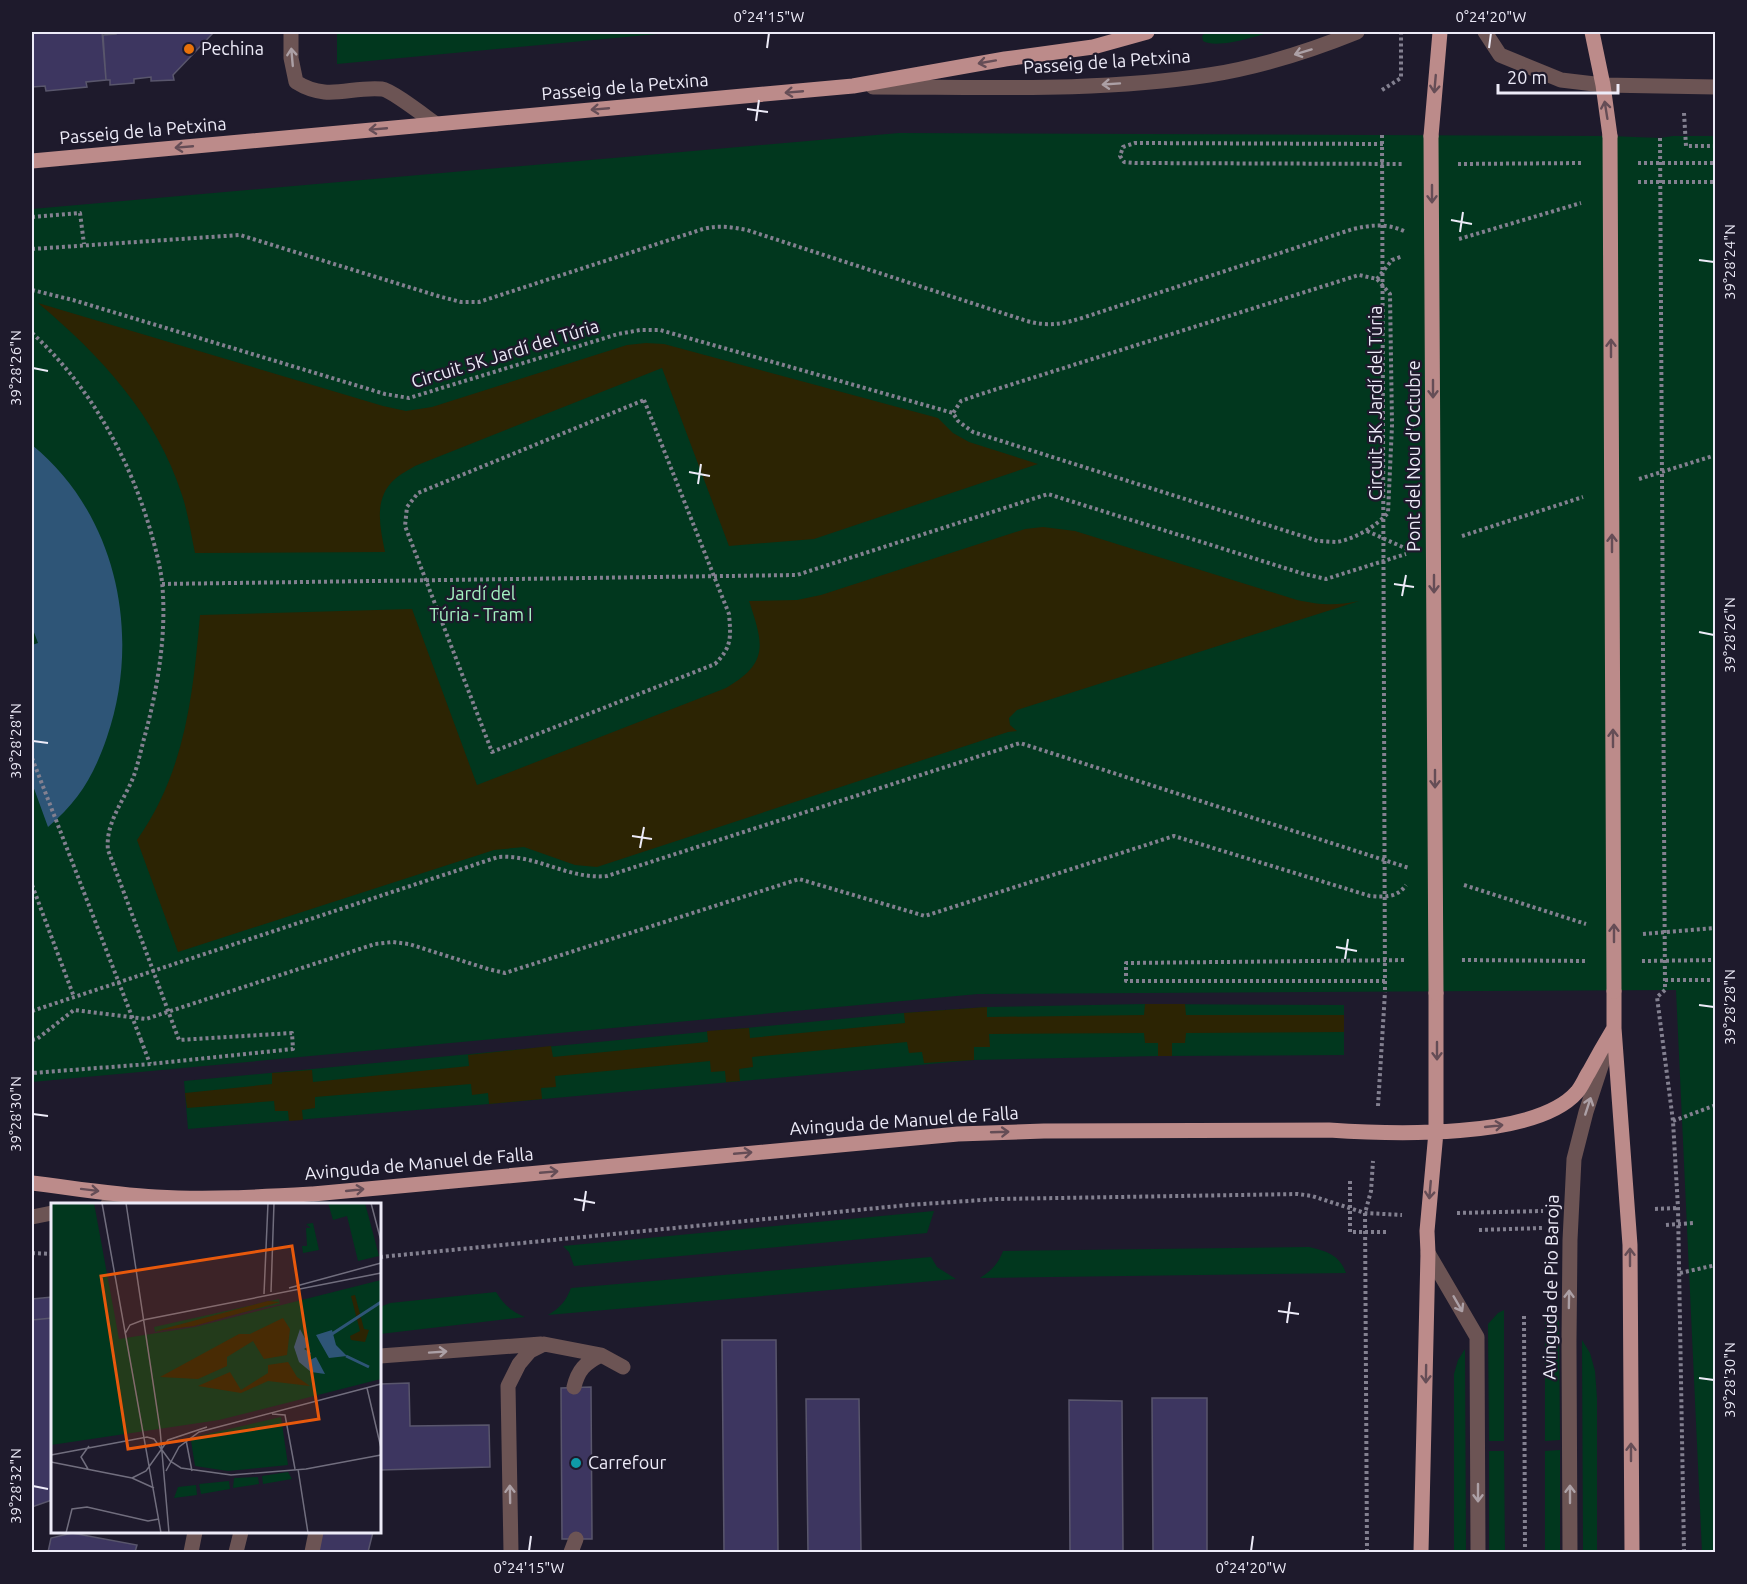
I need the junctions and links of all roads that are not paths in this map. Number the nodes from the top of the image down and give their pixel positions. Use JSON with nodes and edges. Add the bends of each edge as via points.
{"nodes":[{"id":1,"x":291,"y":32,"type":"edge"},
{"id":2,"x":1147,"y":32,"type":"edge"},
{"id":3,"x":1357,"y":32,"type":"edge"},
{"id":4,"x":1440,"y":32,"type":"edge"},
{"id":5,"x":1485,"y":32,"type":"edge"},
{"id":6,"x":1592,"y":32,"type":"edge"},
{"id":7,"x":1603,"y":85,"type":"junction"},
{"id":8,"x":853,"y":86,"type":"junction"},
{"id":9,"x":1716,"y":87,"type":"edge"},
{"id":10,"x":436,"y":124,"type":"junction"},
{"id":11,"x":32,"y":160,"type":"edge"},
{"id":12,"x":1614,"y":1028,"type":"junction"},
{"id":13,"x":1436,"y":1132,"type":"junction"},
{"id":14,"x":32,"y":1183,"type":"edge"},
{"id":15,"x":153,"y":1197,"type":"junction"},
{"id":16,"x":312,"y":1199,"type":"edge"},
{"id":17,"x":254,"y":1201,"type":"edge"},
{"id":18,"x":114,"y":1203,"type":"edge"},
{"id":19,"x":51,"y":1214,"type":"edge"},
{"id":20,"x":32,"y":1217,"type":"edge"},
{"id":21,"x":1428,"y":1253,"type":"junction"},
{"id":22,"x":544,"y":1344,"type":"junction"},
{"id":23,"x":601,"y":1355,"type":"junction"},
{"id":24,"x":381,"y":1356,"type":"edge"},
{"id":25,"x":623,"y":1367,"type":"dead end"},
{"id":26,"x":574,"y":1387,"type":"dead end"},
{"id":27,"x":195,"y":1533,"type":"edge"},
{"id":28,"x":241,"y":1533,"type":"edge"},
{"id":29,"x":316,"y":1533,"type":"edge"},
{"id":30,"x":191,"y":1552,"type":"edge"},
{"id":31,"x":236,"y":1552,"type":"edge"},
{"id":32,"x":312,"y":1552,"type":"edge"},
{"id":33,"x":511,"y":1552,"type":"edge"},
{"id":34,"x":1421,"y":1552,"type":"edge"},
{"id":35,"x":1478,"y":1552,"type":"edge"},
{"id":36,"x":1570,"y":1552,"type":"edge"},
{"id":37,"x":1632,"y":1552,"type":"edge"}],
"edges":[{"from":10,"to":1,"type":"street","one_way":true,"via":[[384,89],[325,93],[296,82]]},
{"from":2,"to":8,"type":"main road","name":"Passeig de la Petxina","one_way":true,"via":[[1093,47]]},
{"from":3,"to":8,"type":"street","name":"Passeig de la Petxina","one_way":true,"via":[[1305,53],[1210,75],[1054,88]]},
{"from":4,"to":13,"type":"main road","name":"Pont del Nou d'Octubre","one_way":true,"bridge":true,"via":[[1431,136]]},
{"from":5,"to":7,"type":"street","via":[[1500,55],[1561,80]]},
{"from":6,"to":7,"type":"main road"},
{"from":7,"to":9,"type":"street"},
{"from":12,"to":7,"type":"main road","name":"Avinguda de Pio Baroja","one_way":true,"bridge":true,"via":[[1610,136]]},
{"from":8,"to":10,"type":"main road","name":"Passeig de la Petxina","one_way":true},
{"from":10,"to":11,"type":"main road","name":"Passeig de la Petxina","one_way":true},
{"from":13,"to":12,"type":"main road","name":"Avinguda de Manuel de Falla","one_way":true,"via":[[1504,1125],[1556,1108],[1577,1091]]},
{"from":36,"to":12,"type":"street","name":"Avinguda de Pio Baroja","one_way":true,"via":[[1570,1227],[1574,1159]]},
{"from":37,"to":12,"type":"main road","name":"Avinguda de Pio Baroja","one_way":true,"via":[[1630,1245]]},
{"from":16,"to":13,"type":"main road","name":"Avinguda de Manuel de Falla","one_way":true,"via":[[958,1134]]},
{"from":13,"to":21,"type":"main road","one_way":true},
{"from":14,"to":15,"type":"main road","name":"Avinguda de Manuel de Falla","one_way":true},
{"from":15,"to":17,"type":"main road","name":"Avinguda de Manuel de Falla"},
{"from":15,"to":18,"type":"street","name":"Avinguda de Manuel de Falla"},
{"from":16,"to":17,"type":"main road","name":"Avinguda de Manuel de Falla"},
{"from":19,"to":20,"type":"street"},
{"from":21,"to":34,"type":"main road","one_way":true},
{"from":21,"to":35,"type":"street","one_way":true,"via":[[1477,1337]]},
{"from":22,"to":23,"type":"street"},
{"from":24,"to":22,"type":"street","one_way":true},
{"from":33,"to":22,"type":"street","one_way":true,"via":[[508,1386],[519,1364]]},
{"from":23,"to":25,"type":"street"},
{"from":23,"to":26,"type":"street","via":[[586,1363]]},
{"from":27,"to":30,"type":"street"},
{"from":28,"to":31,"type":"street"},
{"from":29,"to":32,"type":"street"}]}
